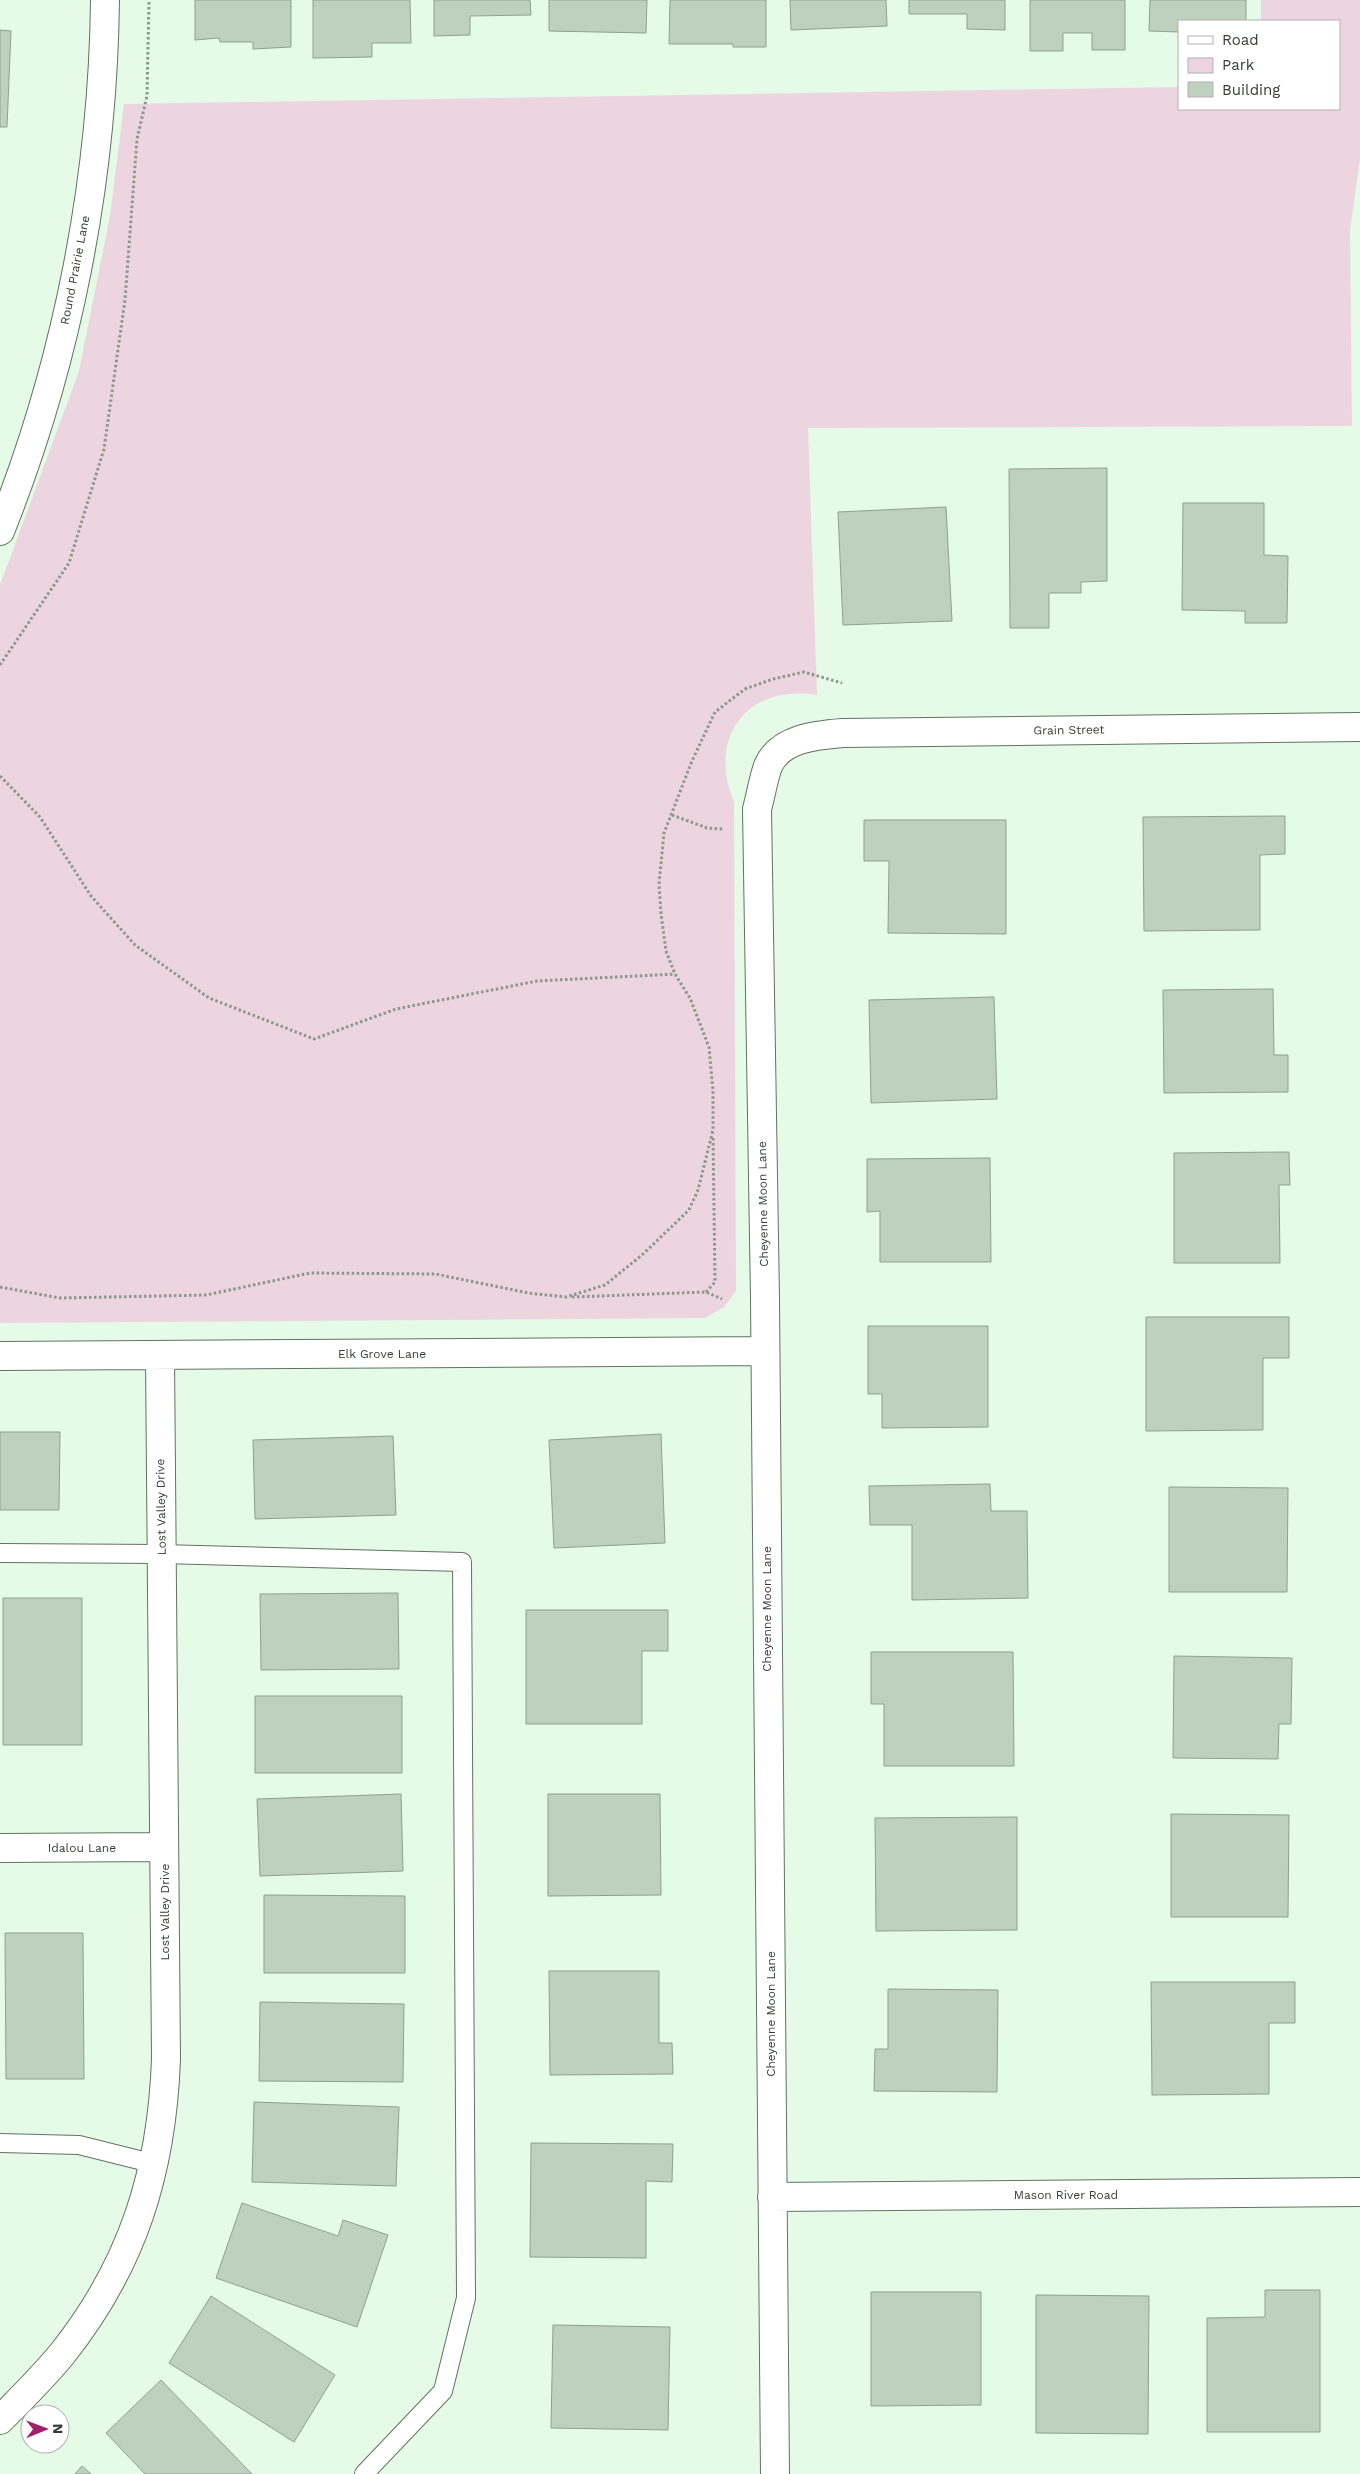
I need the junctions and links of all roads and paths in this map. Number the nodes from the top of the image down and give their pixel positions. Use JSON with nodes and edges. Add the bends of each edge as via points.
{"nodes":[{"id":1,"x":106,"y":0,"type":"edge"},
{"id":2,"x":149,"y":0,"type":"edge"},
{"id":3,"x":0,"y":531,"type":"edge"},
{"id":4,"x":0,"y":665,"type":"edge"},
{"id":5,"x":842,"y":683,"type":"dead end"},
{"id":6,"x":1360,"y":727,"type":"edge"},
{"id":7,"x":781,"y":749,"type":"joint"},
{"id":8,"x":0,"y":776,"type":"edge"},
{"id":9,"x":672,"y":815,"type":"junction"},
{"id":10,"x":758,"y":832,"type":"junction"},
{"id":11,"x":675,"y":974,"type":"junction"},
{"id":12,"x":713,"y":1130,"type":"junction"},
{"id":13,"x":0,"y":1287,"type":"edge"},
{"id":14,"x":706,"y":1292,"type":"junction"},
{"id":15,"x":566,"y":1297,"type":"junction"},
{"id":16,"x":722,"y":1299,"type":"dead end"},
{"id":17,"x":765,"y":1351,"type":"junction"},
{"id":18,"x":0,"y":1356,"type":"edge"},
{"id":19,"x":160,"y":1356,"type":"junction"},
{"id":20,"x":0,"y":1553,"type":"edge"},
{"id":21,"x":161,"y":1554,"type":"junction"},
{"id":22,"x":164,"y":1847,"type":"junction"},
{"id":23,"x":0,"y":1848,"type":"edge"},
{"id":24,"x":0,"y":2144,"type":"edge"},
{"id":25,"x":154,"y":2164,"type":"junction"},
{"id":26,"x":1360,"y":2192,"type":"edge"},
{"id":27,"x":772,"y":2197,"type":"junction"},
{"id":28,"x":0,"y":2420,"type":"edge"},
{"id":29,"x":364,"y":2474,"type":"edge"},
{"id":30,"x":775,"y":2474,"type":"edge"}],
"edges":[{"from":1,"to":3,"type":"street","name":"Round Prairie Lane","via":[[100,107],[76,271],[36,431]]},
{"from":2,"to":4,"type":"path","via":[[147,96],[137,139],[125,300],[104,449],[69,563]]},
{"from":5,"to":9,"type":"path","via":[[804,672],[781,677],[745,689],[715,712]]},
{"from":6,"to":7,"type":"street","name":"Grain Street","via":[[843,733],[812,735]]},
{"from":7,"to":10,"type":"street","name":"Cheyenne Moon Lane","via":[[769,765],[757,809]]},
{"from":8,"to":11,"type":"path","via":[[40,817],[91,896],[135,946],[209,998],[314,1039],[396,1009],[538,981]]},
{"from":9,"to":10,"type":"path","via":[[707,828]]},
{"from":9,"to":11,"type":"path","via":[[664,833],[659,884],[666,951]]},
{"from":10,"to":17,"type":"street","name":"Cheyenne Moon Lane"},
{"from":11,"to":12,"type":"path","via":[[690,998],[709,1047]]},
{"from":12,"to":14,"type":"path","via":[[715,1282]]},
{"from":12,"to":15,"type":"path","via":[[698,1190],[688,1210],[642,1255],[604,1285]]},
{"from":13,"to":15,"type":"path","via":[[60,1298],[206,1295],[310,1273],[436,1274],[528,1293]]},
{"from":14,"to":15,"type":"path"},
{"from":14,"to":16,"type":"path"},
{"from":17,"to":19,"type":"street","name":"Elk Grove Lane"},
{"from":17,"to":27,"type":"street","name":"Cheyenne Moon Lane"},
{"from":18,"to":19,"type":"street","name":"Elk Grove Lane"},
{"from":19,"to":21,"type":"street","name":"Lost Valley Drive"},
{"from":20,"to":21,"type":"lane"},
{"from":21,"to":22,"type":"street","name":"Lost Valley Drive"},
{"from":21,"to":29,"type":"lane","via":[[462,1562],[466,2298],[442,2391]]},
{"from":22,"to":23,"type":"street","name":"Idalou Lane"},
{"from":22,"to":25,"type":"street","name":"Lost Valley Drive","via":[[166,2059],[161,2130]]},
{"from":24,"to":25,"type":"lane","via":[[79,2145]]},
{"from":25,"to":28,"type":"street","name":"Lost Valley Drive","via":[[143,2206],[110,2283],[62,2354]]},
{"from":26,"to":27,"type":"street","name":"Mason River Road"},
{"from":27,"to":30,"type":"street","name":"Cheyenne Moon Lane"}]}
